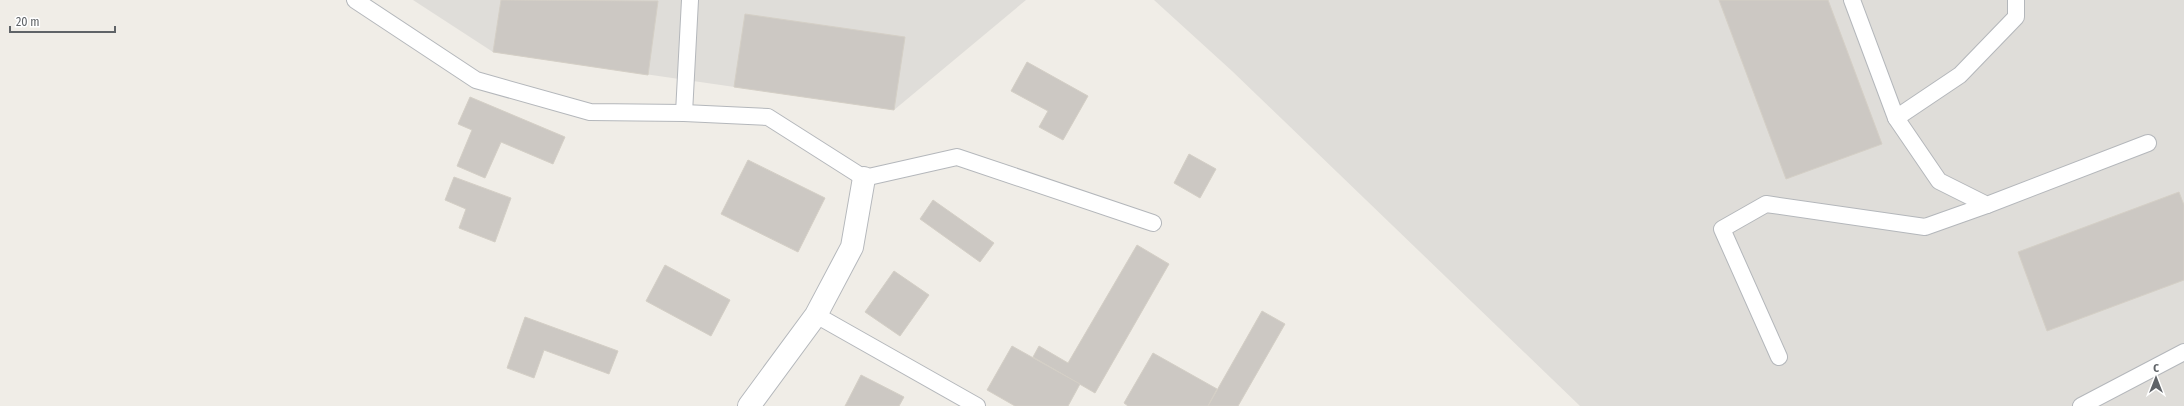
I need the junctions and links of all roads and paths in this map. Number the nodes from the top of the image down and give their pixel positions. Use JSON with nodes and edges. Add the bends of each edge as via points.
{"nodes":[{"id":1,"x":354,"y":0,"type":"edge"},
{"id":2,"x":690,"y":0,"type":"edge"},
{"id":3,"x":1852,"y":0,"type":"edge"},
{"id":4,"x":2016,"y":0,"type":"edge"},
{"id":5,"x":684,"y":113,"type":"junction"},
{"id":6,"x":1896,"y":118,"type":"junction"},
{"id":7,"x":2148,"y":143,"type":"dead end"},
{"id":8,"x":864,"y":178,"type":"junction"},
{"id":9,"x":1986,"y":205,"type":"junction"},
{"id":10,"x":1153,"y":223,"type":"dead end"},
{"id":11,"x":816,"y":315,"type":"junction"},
{"id":12,"x":2184,"y":352,"type":"edge"},
{"id":13,"x":1779,"y":357,"type":"dead end"},
{"id":14,"x":749,"y":406,"type":"edge"},
{"id":15,"x":977,"y":406,"type":"edge"},
{"id":16,"x":2081,"y":406,"type":"edge"}],
"edges":[{"from":1,"to":5,"type":"lane","via":[[476,80],[590,112]]},
{"from":2,"to":5,"type":"lane"},
{"from":3,"to":6,"type":"lane"},
{"from":4,"to":6,"type":"lane","via":[[2016,17],[1960,74]]},
{"from":5,"to":8,"type":"lane","via":[[768,117]]},
{"from":6,"to":9,"type":"lane","via":[[1939,181]]},
{"from":7,"to":9,"type":"lane"},
{"from":8,"to":10,"type":"lane","via":[[956,157]]},
{"from":8,"to":11,"type":"street","via":[[852,247]]},
{"from":9,"to":13,"type":"lane","via":[[1925,227],[1766,204],[1722,229]]},
{"from":11,"to":14,"type":"street"},
{"from":11,"to":15,"type":"lane"},
{"from":12,"to":16,"type":"lane"}]}
